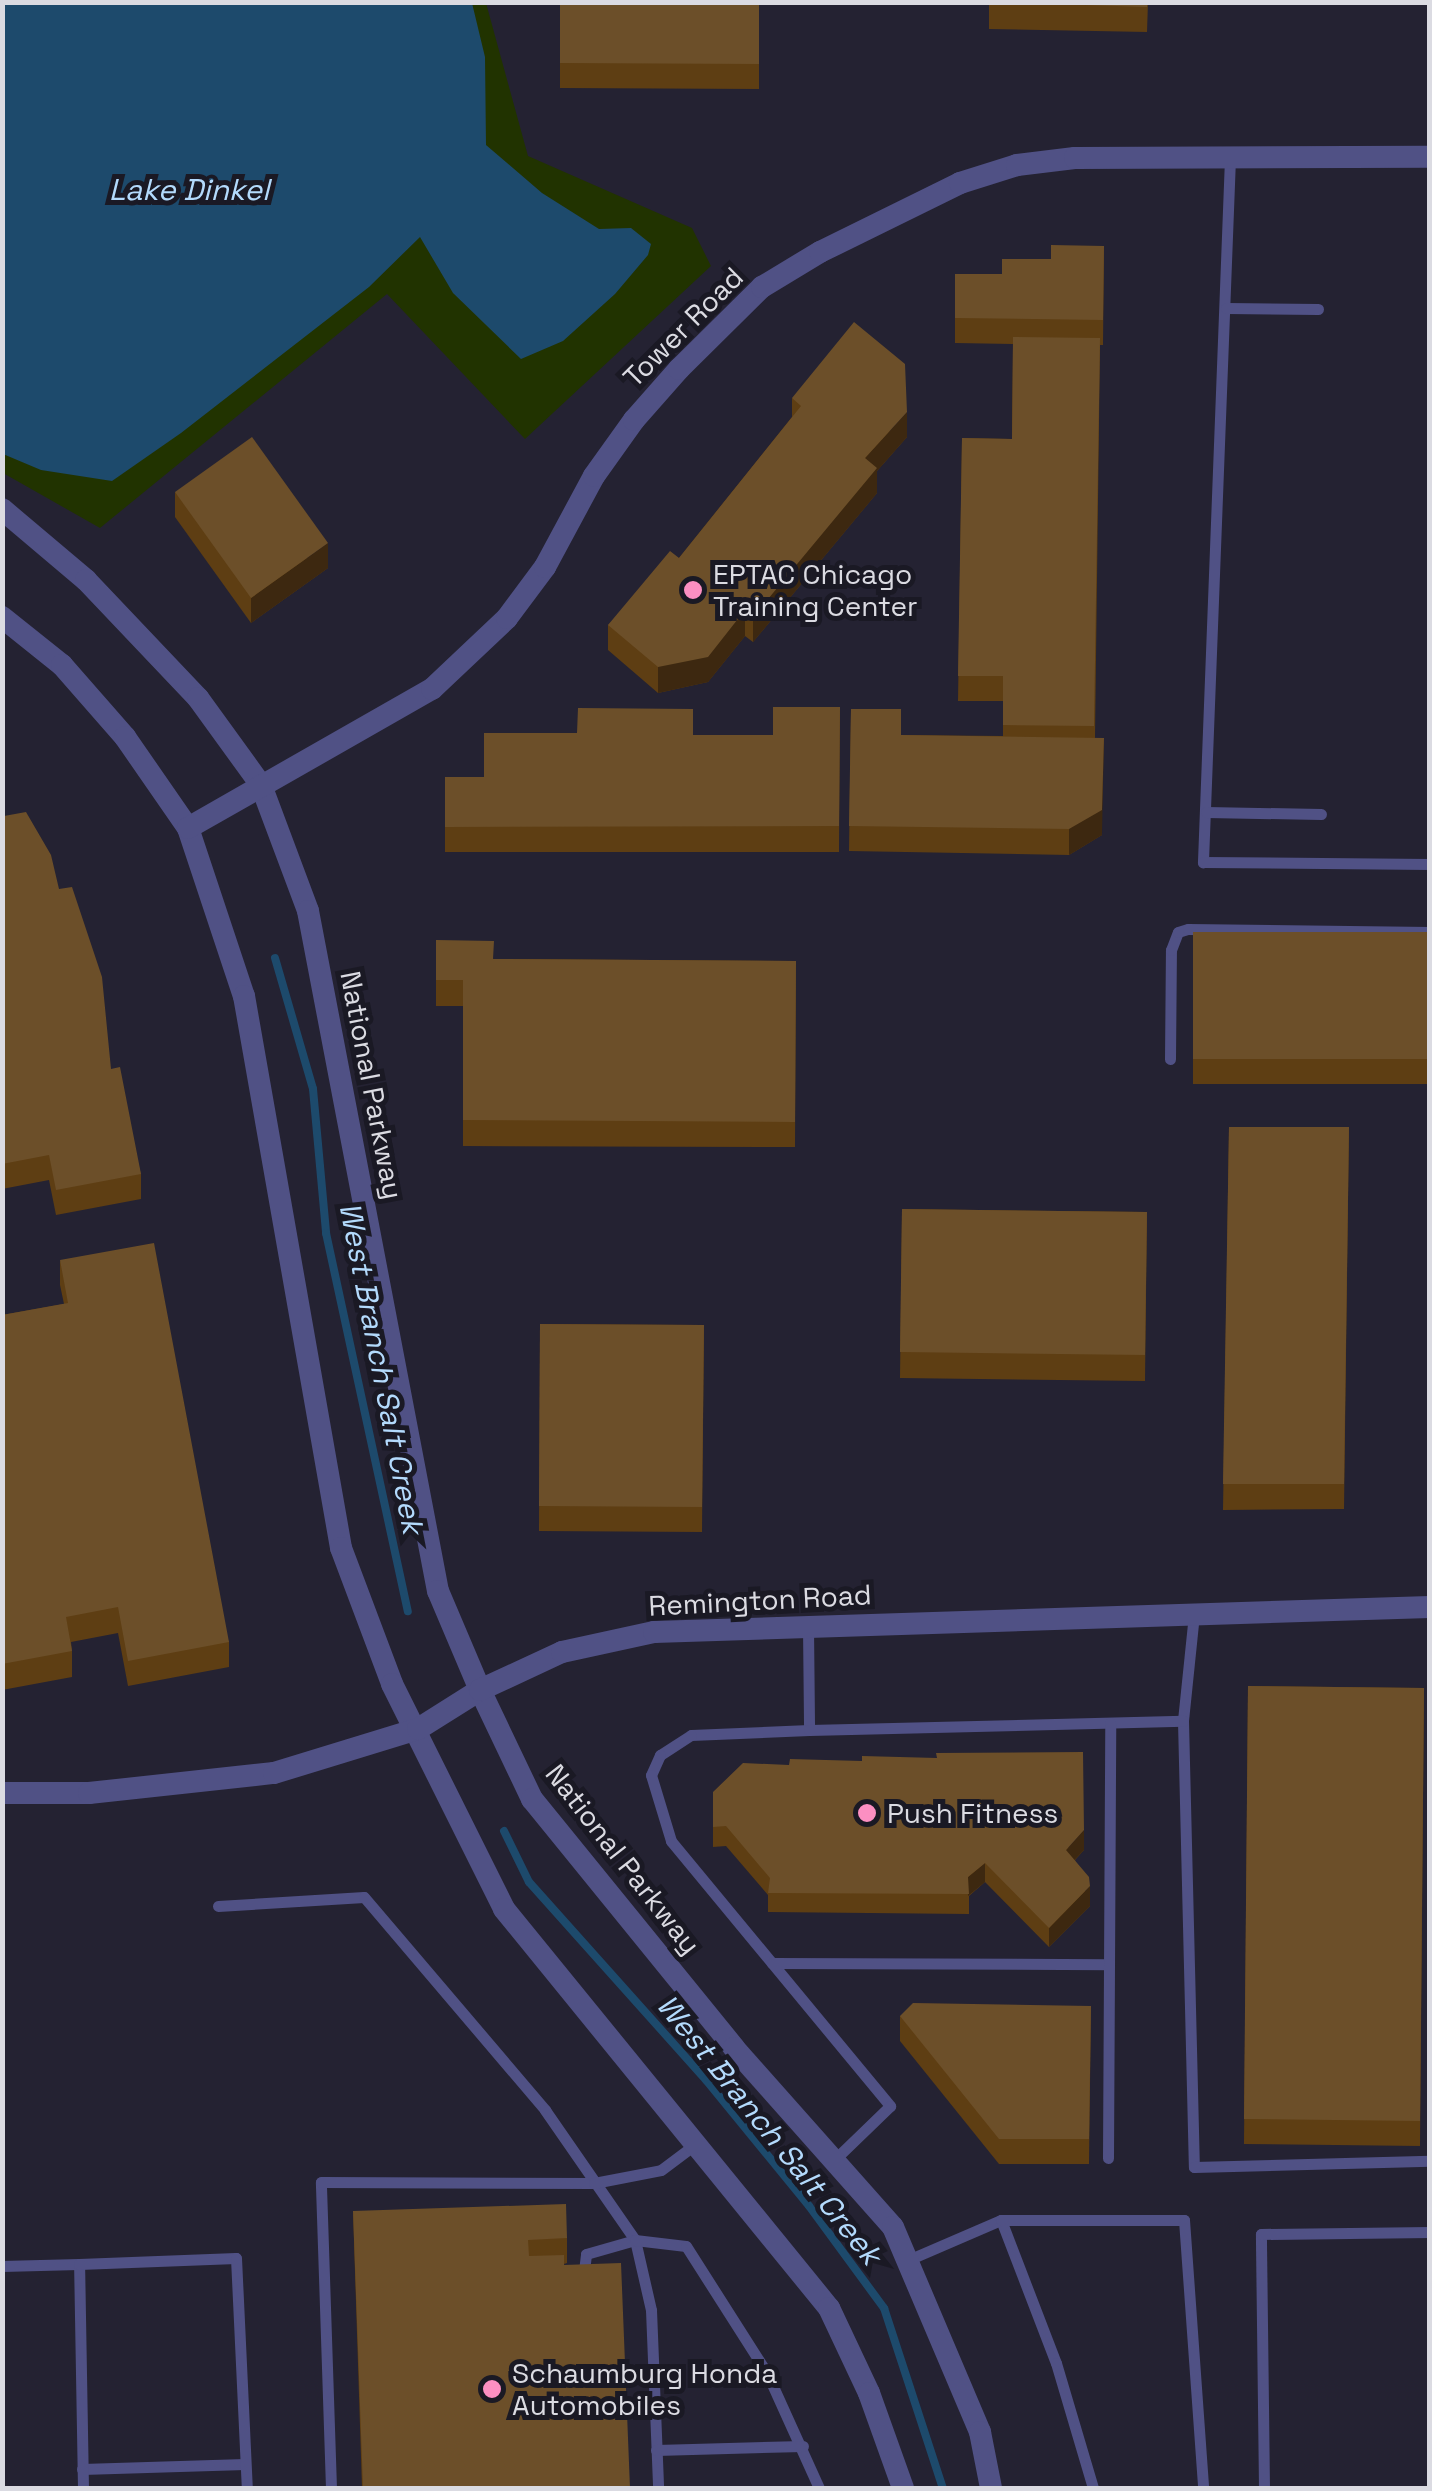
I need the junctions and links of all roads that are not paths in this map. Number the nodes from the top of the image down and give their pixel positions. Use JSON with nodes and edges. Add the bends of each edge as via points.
{"nodes":[{"id":1,"x":1430,"y":157,"type":"edge"},
{"id":2,"x":1230,"y":158,"type":"junction"},
{"id":3,"x":1226,"y":308,"type":"junction"},
{"id":4,"x":1318,"y":309,"type":"dead end"},
{"id":5,"x":2,"y":509,"type":"edge"},
{"id":6,"x":2,"y":616,"type":"edge"},
{"id":7,"x":261,"y":785,"type":"junction"},
{"id":8,"x":1206,"y":812,"type":"junction"},
{"id":9,"x":1320,"y":814,"type":"dead end"},
{"id":10,"x":188,"y":828,"type":"junction"},
{"id":11,"x":1430,"y":864,"type":"edge"},
{"id":12,"x":1430,"y":932,"type":"edge"},
{"id":13,"x":1170,"y":1059,"type":"dead end"},
{"id":14,"x":1430,"y":1606,"type":"edge"},
{"id":15,"x":1194,"y":1614,"type":"junction"},
{"id":16,"x":808,"y":1626,"type":"junction"},
{"id":17,"x":480,"y":1690,"type":"junction"},
{"id":18,"x":1183,"y":1722,"type":"junction"},
{"id":19,"x":1110,"y":1723,"type":"junction"},
{"id":20,"x":418,"y":1729,"type":"junction"},
{"id":21,"x":809,"y":1730,"type":"junction"},
{"id":22,"x":2,"y":1792,"type":"edge"},
{"id":23,"x":218,"y":1906,"type":"dead end"},
{"id":24,"x":772,"y":1963,"type":"junction"},
{"id":25,"x":1109,"y":1964,"type":"junction"},
{"id":26,"x":697,"y":2143,"type":"junction"},
{"id":27,"x":1108,"y":2158,"type":"dead end"},
{"id":28,"x":834,"y":2160,"type":"junction"},
{"id":29,"x":1430,"y":2161,"type":"edge"},
{"id":30,"x":594,"y":2183,"type":"junction"},
{"id":31,"x":1001,"y":2220,"type":"junction"},
{"id":32,"x":1430,"y":2232,"type":"edge"},
{"id":33,"x":636,"y":2240,"type":"junction"},
{"id":34,"x":908,"y":2260,"type":"junction"},
{"id":35,"x":79,"y":2264,"type":"junction"},
{"id":36,"x":2,"y":2266,"type":"edge"},
{"id":37,"x":582,"y":2289,"type":"edge"},
{"id":38,"x":803,"y":2446,"type":"junction"},
{"id":39,"x":656,"y":2450,"type":"junction"},
{"id":40,"x":246,"y":2464,"type":"junction"},
{"id":41,"x":82,"y":2468,"type":"junction"},
{"id":42,"x":83,"y":2488,"type":"edge"},
{"id":43,"x":247,"y":2488,"type":"edge"},
{"id":44,"x":331,"y":2488,"type":"edge"},
{"id":45,"x":658,"y":2488,"type":"edge"},
{"id":46,"x":819,"y":2488,"type":"edge"},
{"id":47,"x":903,"y":2488,"type":"edge"},
{"id":48,"x":991,"y":2488,"type":"edge"},
{"id":49,"x":1093,"y":2488,"type":"edge"},
{"id":50,"x":1203,"y":2488,"type":"edge"},
{"id":51,"x":1264,"y":2488,"type":"edge"}],
"edges":[{"from":1,"to":2,"type":"street","name":"Tower Road"},
{"from":2,"to":3,"type":"lane"},
{"from":2,"to":7,"type":"street","name":"Tower Road","via":[[1075,158],[1017,165],[960,183],[762,287],[634,420],[507,618],[432,689]]},
{"from":3,"to":4,"type":"lane"},
{"from":3,"to":8,"type":"lane"},
{"from":5,"to":7,"type":"street","name":"National Parkway","via":[[86,580],[198,698]]},
{"from":6,"to":10,"type":"street","via":[[62,665],[125,736]]},
{"from":7,"to":10,"type":"street","name":"Tower Road"},
{"from":7,"to":17,"type":"street","name":"National Parkway","via":[[308,910],[438,1590]]},
{"from":8,"to":9,"type":"lane"},
{"from":8,"to":11,"type":"lane","via":[[1204,862]]},
{"from":10,"to":20,"type":"street","via":[[244,996],[341,1548],[392,1684]]},
{"from":12,"to":13,"type":"lane","via":[[1178,932],[1171,950]]},
{"from":14,"to":15,"type":"street","name":"Remington Road"},
{"from":15,"to":16,"type":"street","name":"Remington Road"},
{"from":15,"to":18,"type":"lane"},
{"from":16,"to":17,"type":"street","name":"Remington Road","via":[[654,1632],[562,1652]]},
{"from":16,"to":21,"type":"lane"},
{"from":17,"to":20,"type":"street","name":"Remington Road"},
{"from":17,"to":28,"type":"street","name":"National Parkway","via":[[532,1799]]},
{"from":18,"to":19,"type":"lane"},
{"from":18,"to":29,"type":"lane","via":[[1194,2167]]},
{"from":19,"to":21,"type":"lane"},
{"from":19,"to":25,"type":"lane"},
{"from":20,"to":22,"type":"street","name":"Remington Road","via":[[274,1773],[89,1792]]},
{"from":20,"to":26,"type":"street","via":[[504,1909]]},
{"from":21,"to":24,"type":"lane","via":[[691,1735],[660,1755],[651,1775],[671,1841]]},
{"from":23,"to":30,"type":"lane","via":[[364,1897],[545,2110]]},
{"from":24,"to":25,"type":"lane"},
{"from":24,"to":28,"type":"lane","via":[[890,2106]]},
{"from":25,"to":27,"type":"lane"},
{"from":26,"to":30,"type":"lane","via":[[661,2170]]},
{"from":26,"to":47,"type":"street","via":[[829,2308],[870,2393]]},
{"from":28,"to":34,"type":"street","name":"National Parkway","via":[[892,2227]]},
{"from":30,"to":33,"type":"lane"},
{"from":30,"to":44,"type":"lane","via":[[321,2182]]},
{"from":31,"to":34,"type":"lane"},
{"from":31,"to":49,"type":"lane","via":[[1056,2363]]},
{"from":31,"to":50,"type":"lane","via":[[1184,2220]]},
{"from":32,"to":51,"type":"lane","via":[[1262,2234]]},
{"from":33,"to":37,"type":"lane","via":[[586,2254]]},
{"from":33,"to":38,"type":"lane","via":[[686,2246],[738,2322]]},
{"from":33,"to":39,"type":"lane","via":[[651,2310]]},
{"from":34,"to":48,"type":"street","name":"National Parkway","via":[[980,2432]]},
{"from":35,"to":36,"type":"lane"},
{"from":35,"to":40,"type":"lane","via":[[236,2258]]},
{"from":35,"to":41,"type":"lane"},
{"from":38,"to":39,"type":"lane"},
{"from":38,"to":46,"type":"lane"},
{"from":39,"to":45,"type":"lane"},
{"from":40,"to":41,"type":"lane"},
{"from":40,"to":43,"type":"lane"},
{"from":41,"to":42,"type":"lane"}]}
